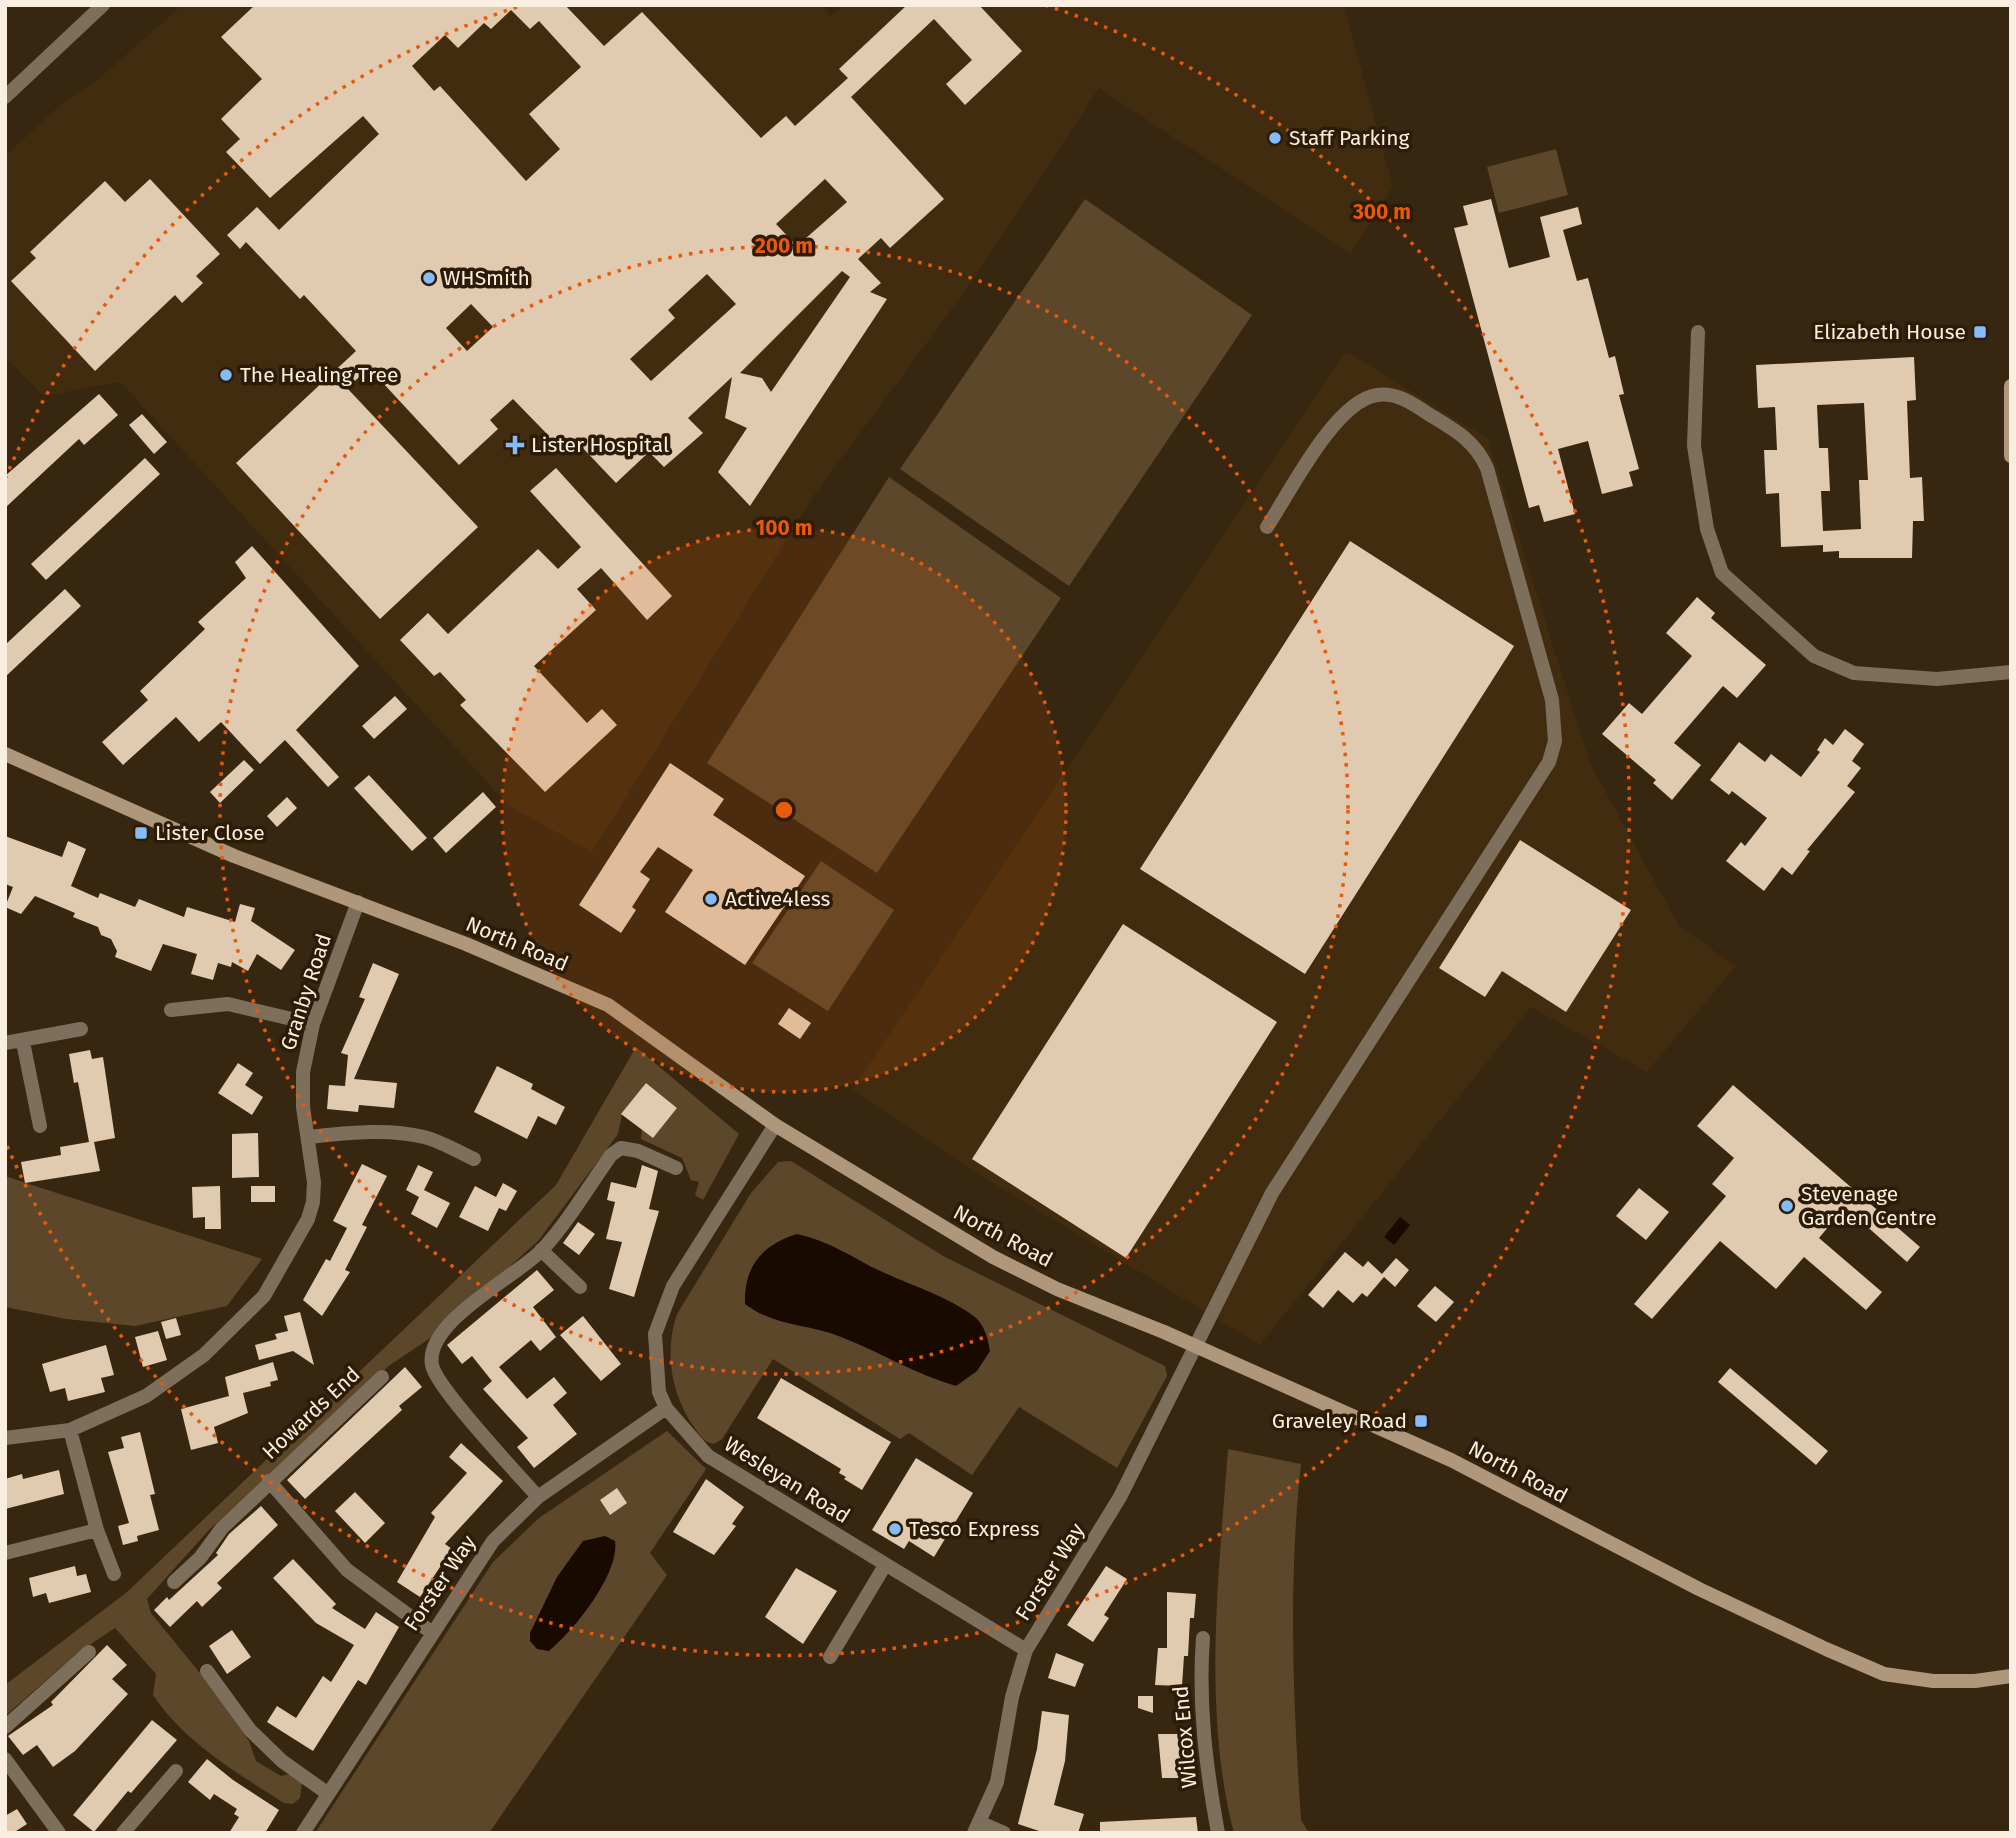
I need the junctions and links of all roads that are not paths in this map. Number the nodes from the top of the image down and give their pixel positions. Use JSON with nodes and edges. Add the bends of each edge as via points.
{"nodes":[{"id":1,"x":103,"y":5,"type":"edge"},
{"id":2,"x":5,"y":97,"type":"edge"},
{"id":3,"x":1698,"y":332,"type":"dead end"},
{"id":4,"x":2011,"y":386,"type":"edge"},
{"id":5,"x":2011,"y":456,"type":"edge"},
{"id":6,"x":1267,"y":527,"type":"dead end"},
{"id":7,"x":2011,"y":671,"type":"edge"},
{"id":8,"x":5,"y":754,"type":"edge"},
{"id":9,"x":358,"y":902,"type":"junction"},
{"id":10,"x":171,"y":1010,"type":"dead end"},
{"id":11,"x":313,"y":1024,"type":"junction"},
{"id":12,"x":81,"y":1030,"type":"dead end"},
{"id":13,"x":23,"y":1042,"type":"junction"},
{"id":14,"x":5,"y":1043,"type":"edge"},
{"id":15,"x":775,"y":1125,"type":"junction"},
{"id":16,"x":40,"y":1126,"type":"dead end"},
{"id":17,"x":309,"y":1137,"type":"junction"},
{"id":18,"x":474,"y":1159,"type":"dead end"},
{"id":19,"x":676,"y":1168,"type":"dead end"},
{"id":20,"x":541,"y":1250,"type":"junction"},
{"id":21,"x":580,"y":1287,"type":"dead end"},
{"id":22,"x":1197,"y":1347,"type":"junction"},
{"id":23,"x":382,"y":1377,"type":"dead end"},
{"id":24,"x":666,"y":1408,"type":"junction"},
{"id":25,"x":70,"y":1430,"type":"junction"},
{"id":26,"x":5,"y":1438,"type":"edge"},
{"id":27,"x":269,"y":1481,"type":"junction"},
{"id":28,"x":538,"y":1497,"type":"junction"},
{"id":29,"x":97,"y":1530,"type":"junction"},
{"id":30,"x":5,"y":1553,"type":"edge"},
{"id":31,"x":884,"y":1567,"type":"junction"},
{"id":32,"x":114,"y":1574,"type":"dead end"},
{"id":33,"x":174,"y":1582,"type":"dead end"},
{"id":34,"x":432,"y":1632,"type":"junction"},
{"id":35,"x":1203,"y":1638,"type":"dead end"},
{"id":36,"x":1026,"y":1650,"type":"junction"},
{"id":37,"x":89,"y":1652,"type":"dead end"},
{"id":38,"x":830,"y":1657,"type":"dead end"},
{"id":39,"x":207,"y":1671,"type":"dead end"},
{"id":40,"x":2011,"y":1676,"type":"edge"},
{"id":41,"x":5,"y":1727,"type":"edge"},
{"id":42,"x":5,"y":1759,"type":"edge"},
{"id":43,"x":176,"y":1771,"type":"dead end"},
{"id":44,"x":327,"y":1793,"type":"junction"},
{"id":45,"x":977,"y":1828,"type":"edge"},
{"id":46,"x":59,"y":1833,"type":"edge"},
{"id":47,"x":123,"y":1833,"type":"edge"},
{"id":48,"x":303,"y":1833,"type":"edge"},
{"id":49,"x":1004,"y":1833,"type":"edge"},
{"id":50,"x":1218,"y":1833,"type":"edge"}],
"edges":[{"from":1,"to":2,"type":"street"},
{"from":3,"to":7,"type":"street","via":[[1694,446],[1707,529],[1721,573],[1814,656],[1854,673],[1937,679]]},
{"from":4,"to":5,"type":"main road"},
{"from":6,"to":22,"type":"street","name":"Forster Way","via":[[1335,421],[1352,404],[1377,395],[1404,398],[1461,434],[1480,453],[1487,468],[1552,700],[1555,741],[1549,762],[1272,1193]]},
{"from":8,"to":9,"type":"main road","name":"North Road","via":[[234,856]]},
{"from":9,"to":11,"type":"street","name":"Granby Road"},
{"from":9,"to":15,"type":"main road","name":"North Road","via":[[608,1005]]},
{"from":10,"to":11,"type":"street","via":[[228,1004]]},
{"from":11,"to":17,"type":"street","name":"Granby Road","via":[[303,1072]]},
{"from":12,"to":13,"type":"street"},
{"from":13,"to":14,"type":"street"},
{"from":13,"to":16,"type":"street"},
{"from":15,"to":22,"type":"main road","name":"North Road","via":[[993,1257]]},
{"from":15,"to":24,"type":"street","name":"Wesleyan Road","via":[[673,1286],[659,1322],[655,1334],[659,1392]]},
{"from":17,"to":18,"type":"street","via":[[362,1131],[425,1137]]},
{"from":17,"to":25,"type":"street","name":"Granby Road","via":[[313,1202],[264,1296],[204,1355],[146,1396]]},
{"from":19,"to":20,"type":"street","via":[[621,1148],[611,1155]]},
{"from":20,"to":21,"type":"street"},
{"from":20,"to":28,"type":"street","via":[[437,1337],[432,1352],[432,1367],[468,1418]]},
{"from":22,"to":36,"type":"street","name":"Forster Way","via":[[1120,1497]]},
{"from":22,"to":40,"type":"main road","name":"North Road","via":[[1451,1460],[1699,1589],[1884,1674],[1933,1681]]},
{"from":23,"to":27,"type":"street","name":"Howards End"},
{"from":24,"to":28,"type":"street","name":"Forster Way"},
{"from":24,"to":31,"type":"street","name":"Wesleyan Road","via":[[708,1456]]},
{"from":25,"to":26,"type":"street","name":"Granby Road"},
{"from":25,"to":29,"type":"street"},
{"from":27,"to":33,"type":"street","name":"Howards End"},
{"from":27,"to":34,"type":"street","name":"Howards End","via":[[347,1570]]},
{"from":28,"to":34,"type":"street","name":"Forster Way","via":[[493,1541]]},
{"from":29,"to":30,"type":"street"},
{"from":29,"to":32,"type":"street"},
{"from":31,"to":36,"type":"street","name":"Wesleyan Road"},
{"from":31,"to":38,"type":"street"},
{"from":34,"to":44,"type":"street","name":"Forster Way"},
{"from":35,"to":50,"type":"street","name":"Wilcox End","via":[[1200,1680],[1205,1763]]},
{"from":36,"to":45,"type":"street","name":"Forster Way","via":[[997,1782]]},
{"from":37,"to":41,"type":"street"},
{"from":39,"to":44,"type":"street","via":[[250,1730],[282,1761]]},
{"from":42,"to":46,"type":"street"},
{"from":43,"to":47,"type":"street"},
{"from":44,"to":48,"type":"street","name":"Forster Way"},
{"from":45,"to":49,"type":"street"}]}
